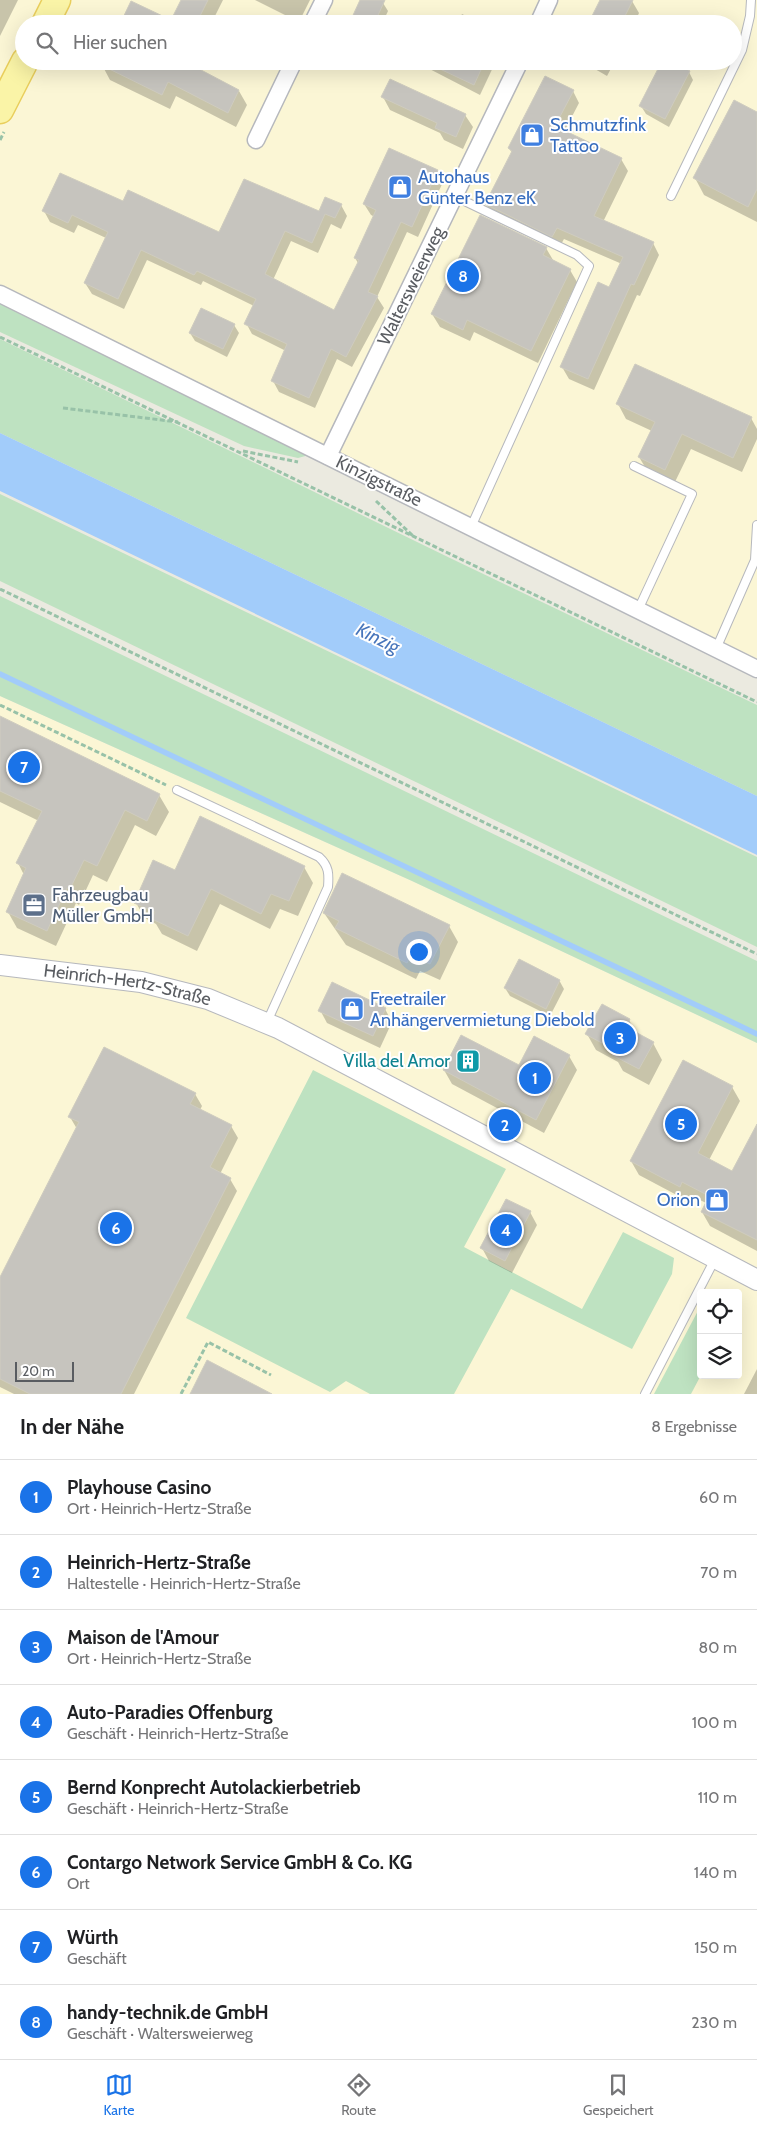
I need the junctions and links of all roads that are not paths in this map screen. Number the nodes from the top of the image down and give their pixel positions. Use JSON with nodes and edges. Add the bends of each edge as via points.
{"nodes":[{"id":1,"x":57,"y":0,"type":"edge"},
{"id":2,"x":324,"y":0,"type":"edge"},
{"id":3,"x":549,"y":0,"type":"edge"},
{"id":4,"x":751,"y":0,"type":"edge"},
{"id":5,"x":50,"y":15,"type":"edge"},
{"id":6,"x":316,"y":15,"type":"edge"},
{"id":7,"x":542,"y":15,"type":"edge"},
{"id":8,"x":742,"y":50,"type":"edge"},
{"id":9,"x":20,"y":70,"type":"edge"},
{"id":10,"x":290,"y":70,"type":"edge"},
{"id":11,"x":516,"y":70,"type":"edge"},
{"id":12,"x":732,"y":70,"type":"edge"},
{"id":13,"x":0,"y":110,"type":"edge"},
{"id":14,"x":256,"y":140,"type":"dead end"},
{"id":15,"x":454,"y":196,"type":"junction"},
{"id":16,"x":671,"y":196,"type":"dead end"},
{"id":17,"x":0,"y":294,"type":"edge"},
{"id":18,"x":328,"y":456,"type":"junction"},
{"id":19,"x":634,"y":466,"type":"dead end"},
{"id":20,"x":757,"y":525,"type":"edge"},
{"id":21,"x":471,"y":527,"type":"junction"},
{"id":22,"x":638,"y":610,"type":"junction"},
{"id":23,"x":716,"y":649,"type":"junction"},
{"id":24,"x":757,"y":669,"type":"edge"},
{"id":25,"x":177,"y":790,"type":"road end"},
{"id":26,"x":0,"y":965,"type":"edge"},
{"id":27,"x":266,"y":1023,"type":"junction"},
{"id":28,"x":715,"y":1259,"type":"junction"},
{"id":29,"x":757,"y":1280,"type":"edge"},
{"id":30,"x":645,"y":1394,"type":"edge"}],
"edges":[{"from":1,"to":5,"type":"main road"},
{"from":2,"to":6,"type":"street"},
{"from":3,"to":7,"type":"street"},
{"from":4,"to":8,"type":"lane"},
{"from":9,"to":13,"type":"main road"},
{"from":10,"to":14,"type":"street"},
{"from":11,"to":15,"type":"street","name":"Waltersweierweg"},
{"from":12,"to":16,"type":"lane"},
{"from":15,"to":18,"type":"street","name":"Waltersweierweg"},
{"from":15,"to":21,"type":"lane","via":[[577,255],[589,266]]},
{"from":17,"to":18,"type":"street","name":"Kinzigstraße"},
{"from":18,"to":21,"type":"street","name":"Kinzigstraße"},
{"from":19,"to":22,"type":"lane","via":[[692,494]]},
{"from":20,"to":23,"type":"lane","via":[[755,560]]},
{"from":21,"to":22,"type":"street","name":"Kinzigstraße"},
{"from":22,"to":23,"type":"street","name":"Kinzigstraße"},
{"from":23,"to":24,"type":"street","name":"Kinzigstraße"},
{"from":25,"to":27,"type":"lane","via":[[326,864],[328,887]]},
{"from":26,"to":27,"type":"street","name":"Heinrich-Hertz-Straße","via":[[141,982],[208,999]]},
{"from":27,"to":28,"type":"street","name":"Heinrich-Hertz-Straße"},
{"from":28,"to":29,"type":"street","name":"Heinrich-Hertz-Straße"},
{"from":28,"to":30,"type":"lane"}]}
